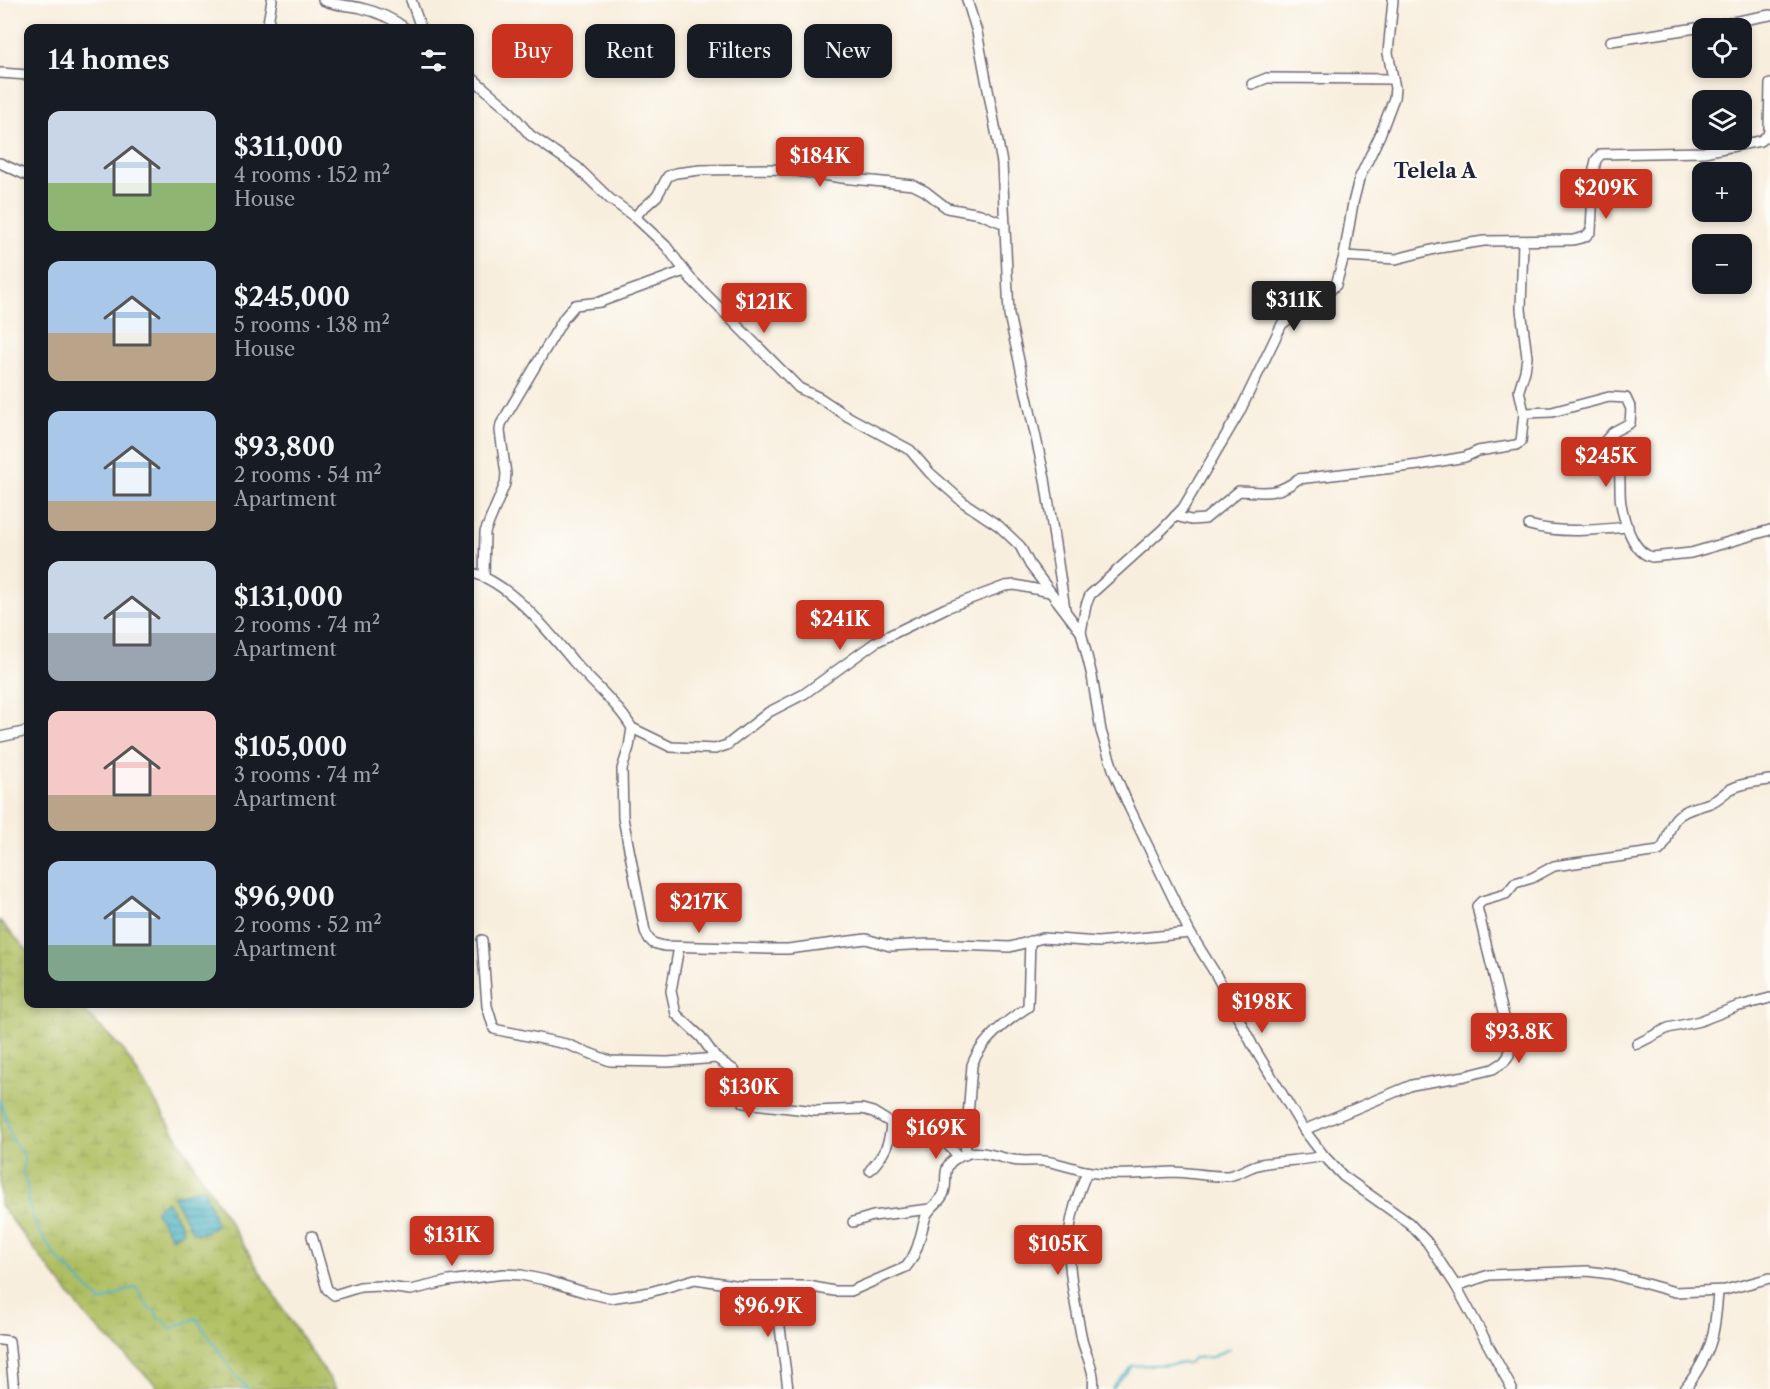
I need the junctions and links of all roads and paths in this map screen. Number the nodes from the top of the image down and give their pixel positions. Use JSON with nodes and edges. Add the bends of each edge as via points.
{"nodes":[{"id":1,"x":272,"y":0,"type":"edge"},
{"id":2,"x":323,"y":0,"type":"edge"},
{"id":3,"x":411,"y":0,"type":"edge"},
{"id":4,"x":967,"y":0,"type":"edge"},
{"id":5,"x":1392,"y":0,"type":"edge"},
{"id":6,"x":1770,"y":15,"type":"edge"},
{"id":7,"x":268,"y":24,"type":"edge"},
{"id":8,"x":399,"y":24,"type":"edge"},
{"id":9,"x":420,"y":24,"type":"edge"},
{"id":10,"x":1611,"y":40,"type":"dead end"},
{"id":11,"x":0,"y":73,"type":"edge"},
{"id":12,"x":24,"y":75,"type":"edge"},
{"id":13,"x":474,"y":79,"type":"edge"},
{"id":14,"x":1392,"y":79,"type":"junction"},
{"id":15,"x":1252,"y":84,"type":"dead end"},
{"id":16,"x":1770,"y":84,"type":"edge"},
{"id":17,"x":0,"y":163,"type":"edge"},
{"id":18,"x":24,"y":174,"type":"edge"},
{"id":19,"x":636,"y":218,"type":"junction"},
{"id":20,"x":1005,"y":224,"type":"junction"},
{"id":21,"x":1523,"y":241,"type":"junction"},
{"id":22,"x":1344,"y":256,"type":"junction"},
{"id":23,"x":684,"y":271,"type":"junction"},
{"id":24,"x":1524,"y":413,"type":"junction"},
{"id":25,"x":1175,"y":516,"type":"junction"},
{"id":26,"x":1529,"y":525,"type":"dead end"},
{"id":27,"x":1628,"y":527,"type":"junction"},
{"id":28,"x":1770,"y":530,"type":"edge"},
{"id":29,"x":474,"y":573,"type":"edge"},
{"id":30,"x":484,"y":576,"type":"junction"},
{"id":31,"x":1050,"y":592,"type":"junction"},
{"id":32,"x":1066,"y":612,"type":"junction"},
{"id":33,"x":1082,"y":632,"type":"junction"},
{"id":34,"x":632,"y":728,"type":"junction"},
{"id":35,"x":24,"y":732,"type":"edge"},
{"id":36,"x":0,"y":737,"type":"edge"},
{"id":37,"x":1770,"y":780,"type":"edge"},
{"id":38,"x":1190,"y":933,"type":"junction"},
{"id":39,"x":482,"y":940,"type":"dead end"},
{"id":40,"x":1030,"y":941,"type":"junction"},
{"id":41,"x":679,"y":947,"type":"junction"},
{"id":42,"x":1770,"y":998,"type":"edge"},
{"id":43,"x":1637,"y":1044,"type":"dead end"},
{"id":44,"x":716,"y":1058,"type":"junction"},
{"id":45,"x":891,"y":1124,"type":"junction"},
{"id":46,"x":1304,"y":1130,"type":"junction"},
{"id":47,"x":962,"y":1156,"type":"junction"},
{"id":48,"x":1324,"y":1156,"type":"junction"},
{"id":49,"x":870,"y":1170,"type":"dead end"},
{"id":50,"x":1087,"y":1172,"type":"junction"},
{"id":51,"x":930,"y":1209,"type":"junction"},
{"id":52,"x":853,"y":1222,"type":"dead end"},
{"id":53,"x":312,"y":1236,"type":"dead end"},
{"id":54,"x":1770,"y":1278,"type":"edge"},
{"id":55,"x":780,"y":1286,"type":"junction"},
{"id":56,"x":1456,"y":1286,"type":"junction"},
{"id":57,"x":1718,"y":1291,"type":"junction"},
{"id":58,"x":0,"y":1340,"type":"edge"},
{"id":59,"x":14,"y":1389,"type":"edge"},
{"id":60,"x":788,"y":1389,"type":"edge"},
{"id":61,"x":1093,"y":1389,"type":"edge"},
{"id":62,"x":1512,"y":1389,"type":"edge"},
{"id":63,"x":1685,"y":1389,"type":"edge"}],
"edges":[{"from":1,"to":7,"type":"street"},
{"from":2,"to":8,"type":"street","via":[[387,16]]},
{"from":3,"to":9,"type":"street"},
{"from":4,"to":20,"type":"street","via":[[998,134]]},
{"from":5,"to":14,"type":"street","via":[[1388,53]]},
{"from":6,"to":10,"type":"street"},
{"from":11,"to":12,"type":"street"},
{"from":13,"to":19,"type":"street","via":[[530,135],[577,167]]},
{"from":14,"to":15,"type":"street","via":[[1267,78]]},
{"from":14,"to":22,"type":"street","via":[[1394,98],[1359,179]]},
{"from":16,"to":21,"type":"street","via":[[1769,130],[1764,139],[1704,152],[1601,154],[1594,169],[1593,222],[1589,234],[1573,240]]},
{"from":17,"to":18,"type":"street"},
{"from":19,"to":20,"type":"street","via":[[657,196],[668,176],[676,173],[776,169],[913,185],[947,208]]},
{"from":19,"to":23,"type":"street","via":[[671,252]]},
{"from":20,"to":32,"type":"street","via":[[1009,315],[1045,479]]},
{"from":21,"to":22,"type":"street","via":[[1484,241],[1396,259]]},
{"from":21,"to":24,"type":"street","via":[[1521,309],[1527,357],[1519,390]]},
{"from":22,"to":25,"type":"street","via":[[1332,290],[1282,324],[1239,413]]},
{"from":23,"to":30,"type":"street","via":[[600,302],[575,305],[564,318],[501,424],[505,484],[485,532]]},
{"from":23,"to":31,"type":"street","via":[[799,388],[910,450],[963,502],[999,526],[1020,546]]},
{"from":24,"to":25,"type":"street","via":[[1521,442],[1516,445],[1419,465],[1312,476],[1270,493],[1239,491],[1205,519]]},
{"from":24,"to":27,"type":"street","via":[[1552,412],[1609,397],[1626,398],[1631,409],[1630,423],[1605,441],[1619,471],[1621,506]]},
{"from":25,"to":33,"type":"street","via":[[1090,595]]},
{"from":26,"to":27,"type":"street","via":[[1588,531]]},
{"from":27,"to":28,"type":"street","via":[[1638,549],[1652,557],[1691,553]]},
{"from":29,"to":30,"type":"street"},
{"from":30,"to":34,"type":"street","via":[[544,626]]},
{"from":31,"to":32,"type":"street"},
{"from":31,"to":34,"type":"street","via":[[1005,586],[920,620],[876,642],[804,694],[768,712],[727,745],[715,749],[671,747]]},
{"from":32,"to":33,"type":"street"},
{"from":33,"to":38,"type":"street","via":[[1101,731],[1114,772]]},
{"from":34,"to":41,"type":"street","via":[[622,769],[623,818],[637,896],[648,938],[653,943]]},
{"from":35,"to":36,"type":"street"},
{"from":37,"to":46,"type":"street","via":[[1738,786],[1721,798],[1683,812],[1671,825],[1659,851],[1554,866],[1515,883],[1506,894],[1482,901],[1478,911],[1510,1041],[1509,1056],[1493,1069],[1412,1085]]},
{"from":38,"to":40,"type":"street","via":[[1098,942],[1043,938]]},
{"from":38,"to":46,"type":"street"},
{"from":39,"to":44,"type":"street","via":[[487,1006],[494,1029],[566,1044],[610,1061]]},
{"from":40,"to":41,"type":"street","via":[[1010,947],[890,946],[866,939],[788,949]]},
{"from":40,"to":47,"type":"street","via":[[1028,1007],[987,1039],[977,1053],[972,1065]]},
{"from":41,"to":44,"type":"street","via":[[671,991],[676,1014],[701,1037]]},
{"from":42,"to":43,"type":"street","via":[[1668,1028]]},
{"from":44,"to":45,"type":"street","via":[[734,1070],[744,1103],[824,1112],[862,1109]]},
{"from":45,"to":47,"type":"street","via":[[907,1123],[934,1130]]},
{"from":45,"to":49,"type":"street","via":[[888,1147]]},
{"from":46,"to":48,"type":"street"},
{"from":47,"to":50,"type":"street","via":[[979,1152],[1015,1161],[1047,1161]]},
{"from":47,"to":51,"type":"street","via":[[949,1164],[943,1196]]},
{"from":48,"to":50,"type":"street","via":[[1257,1165],[1224,1176]]},
{"from":48,"to":56,"type":"street","via":[[1343,1176],[1419,1233]]},
{"from":50,"to":61,"type":"street","via":[[1077,1196],[1069,1245]]},
{"from":51,"to":52,"type":"street"},
{"from":51,"to":55,"type":"street","via":[[912,1260],[895,1273],[851,1291]]},
{"from":53,"to":55,"type":"street","via":[[327,1289],[334,1295],[360,1287],[411,1290],[504,1275],[545,1280],[610,1298],[695,1279],[740,1286]]},
{"from":54,"to":57,"type":"street"},
{"from":55,"to":60,"type":"street","via":[[778,1312]]},
{"from":56,"to":57,"type":"street","via":[[1488,1275],[1587,1271],[1669,1291]]},
{"from":56,"to":62,"type":"street"},
{"from":57,"to":63,"type":"street","via":[[1711,1346]]},
{"from":58,"to":59,"type":"street","via":[[9,1341]]}]}
